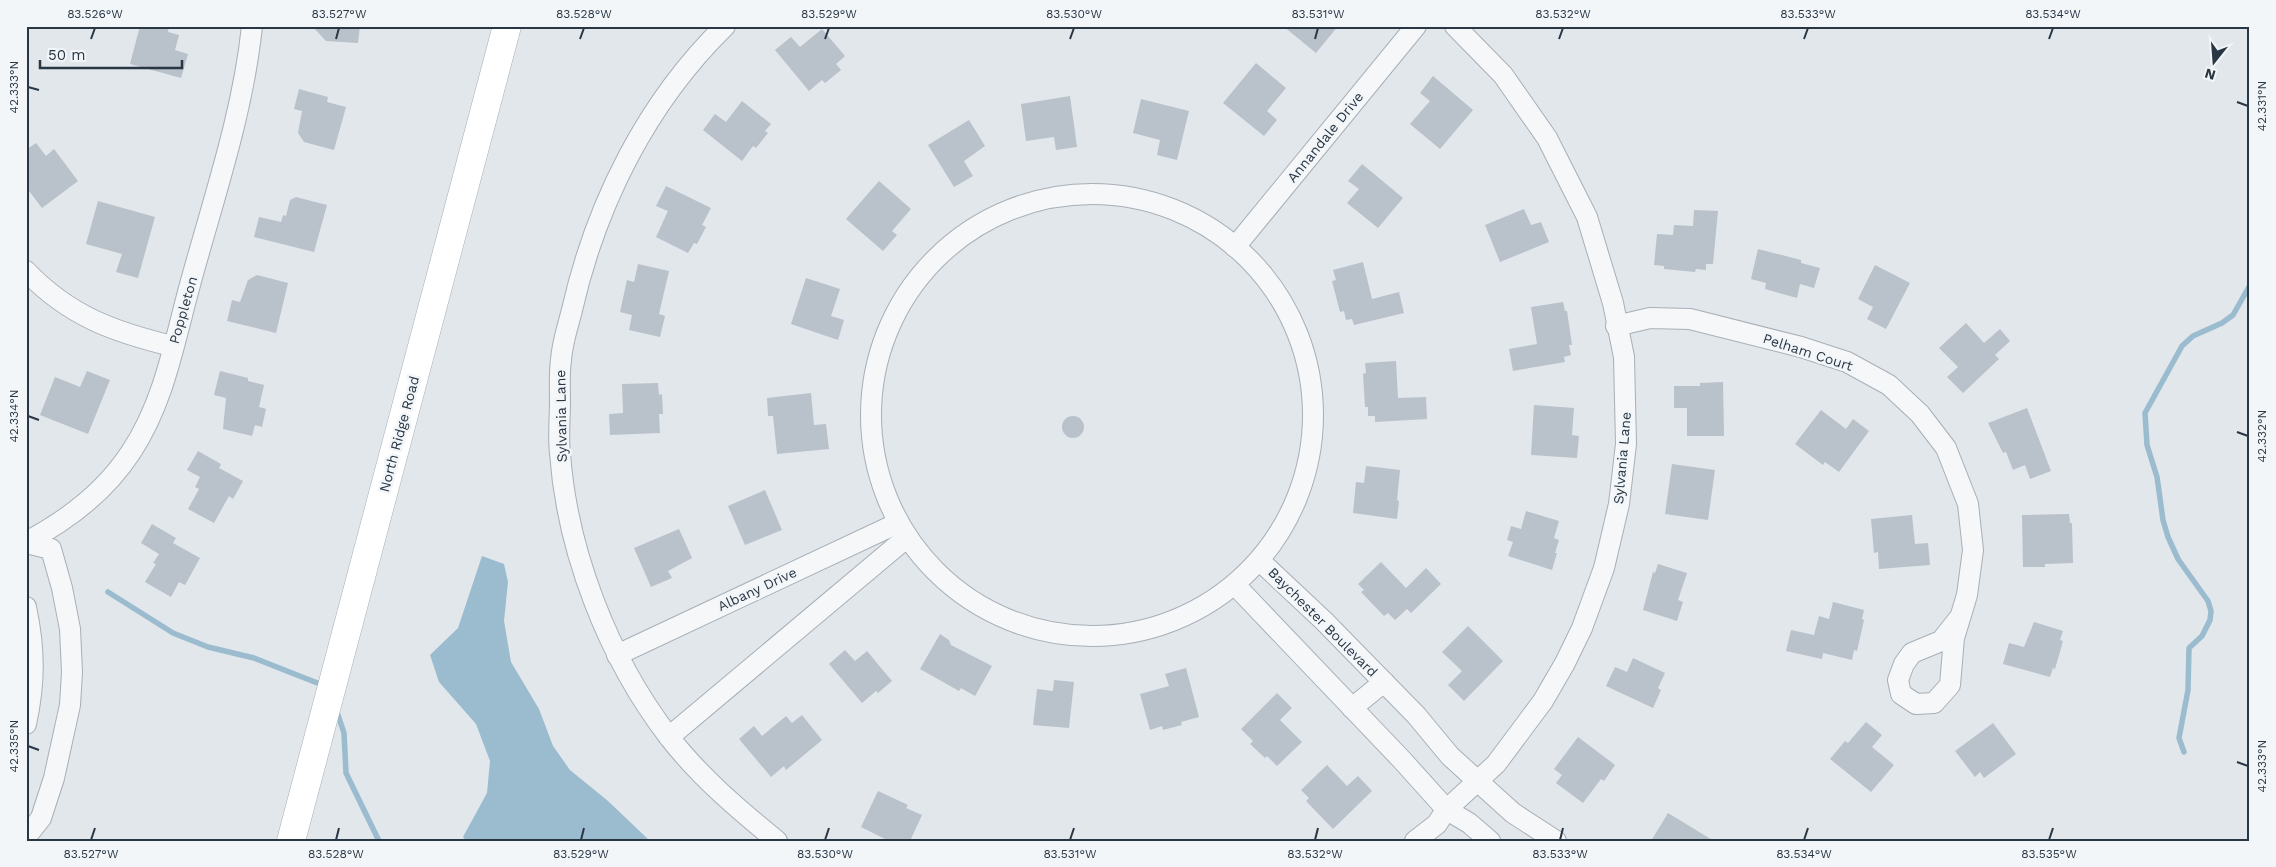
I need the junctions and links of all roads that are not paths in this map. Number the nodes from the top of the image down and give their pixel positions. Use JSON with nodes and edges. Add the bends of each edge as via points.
{"nodes":[{"id":1,"x":252,"y":26,"type":"edge"},
{"id":2,"x":506,"y":26,"type":"edge"},
{"id":3,"x":725,"y":26,"type":"edge"},
{"id":4,"x":1416,"y":26,"type":"edge"},
{"id":5,"x":1455,"y":26,"type":"edge"},
{"id":6,"x":1235,"y":247,"type":"junction"},
{"id":7,"x":26,"y":271,"type":"edge"},
{"id":8,"x":1616,"y":326,"type":"junction"},
{"id":9,"x":172,"y":346,"type":"junction"},
{"id":10,"x":901,"y":531,"type":"junction"},
{"id":11,"x":26,"y":542,"type":"edge"},
{"id":12,"x":1261,"y":562,"type":"junction"},
{"id":13,"x":1236,"y":586,"type":"junction"},
{"id":14,"x":26,"y":607,"type":"edge"},
{"id":15,"x":1960,"y":617,"type":"dead end"},
{"id":16,"x":617,"y":655,"type":"junction"},
{"id":17,"x":1384,"y":682,"type":"junction"},
{"id":18,"x":1352,"y":708,"type":"junction"},
{"id":19,"x":26,"y":724,"type":"edge"},
{"id":20,"x":669,"y":737,"type":"junction"},
{"id":21,"x":1476,"y":780,"type":"junction"},
{"id":22,"x":1446,"y":810,"type":"junction"},
{"id":23,"x":26,"y":836,"type":"edge"},
{"id":24,"x":291,"y":841,"type":"edge"},
{"id":25,"x":777,"y":841,"type":"edge"},
{"id":26,"x":1415,"y":841,"type":"edge"},
{"id":27,"x":1490,"y":841,"type":"edge"},
{"id":28,"x":1556,"y":841,"type":"edge"}],
"edges":[{"from":1,"to":9,"type":"street","name":"Poppleton","via":[[234,127]]},
{"from":2,"to":24,"type":"street","name":"North Ridge Road"},
{"from":3,"to":16,"type":"street","name":"Sylvania Lane","via":[[697,53],[624,162],[589,247],[561,359],[560,453],[573,536],[601,620]]},
{"from":4,"to":6,"type":"street","name":"Annandale Drive"},
{"from":5,"to":8,"type":"street","name":"Sylvania Lane","via":[[1503,75],[1548,138],[1587,217],[1613,302]]},
{"from":6,"to":10,"type":"street","via":[[1193,218],[1145,200],[1095,194],[1044,198],[996,214],[953,241],[909,289],[890,320],[874,369],[870,419],[877,469]]},
{"from":6,"to":12,"type":"street","via":[[1269,280],[1286,308],[1301,337],[1314,394],[1313,444],[1303,487],[1289,520]]},
{"from":7,"to":9,"type":"street","via":[[55,299],[75,312],[135,336]]},
{"from":8,"to":15,"type":"street","name":"Pelham Court","via":[[1650,318],[1690,319],[1714,324],[1846,362],[1889,386],[1920,414],[1946,448],[1968,504],[1973,550],[1967,595]]},
{"from":8,"to":21,"type":"street","name":"Sylvania Lane","via":[[1624,357],[1626,444],[1619,504],[1604,568],[1582,628],[1543,701],[1496,764]]},
{"from":9,"to":11,"type":"street","name":"Poppleton","via":[[156,406],[131,453],[93,497],[70,517]]},
{"from":10,"to":13,"type":"street","via":[[930,565],[961,592],[997,614],[1036,628],[1078,634],[1119,633],[1202,610]]},
{"from":10,"to":16,"type":"street","name":"Albany Drive"},
{"from":10,"to":20,"type":"street"},
{"from":11,"to":23,"type":"street","via":[[51,549],[70,629],[72,672],[70,705],[54,778],[42,818]]},
{"from":12,"to":13,"type":"street"},
{"from":12,"to":17,"type":"street","name":"Baychester Boulevard"},
{"from":13,"to":18,"type":"street"},
{"from":14,"to":19,"type":"street","via":[[34,655],[33,693]]},
{"from":16,"to":20,"type":"street","name":"Sylvania Lane"},
{"from":17,"to":18,"type":"street","name":"Baychester Boulevard"},
{"from":17,"to":21,"type":"street","name":"Baychester Boulevard","via":[[1416,714],[1450,756]]},
{"from":18,"to":22,"type":"street"},
{"from":20,"to":25,"type":"street","name":"Sylvania Lane","via":[[721,794]]},
{"from":21,"to":22,"type":"street","name":"Sylvania Lane"},
{"from":21,"to":28,"type":"street","name":"Baychester Boulevard","via":[[1513,813]]},
{"from":22,"to":26,"type":"street","name":"Sylvania Lane","via":[[1437,824]]},
{"from":22,"to":27,"type":"street","via":[[1469,823]]}]}
